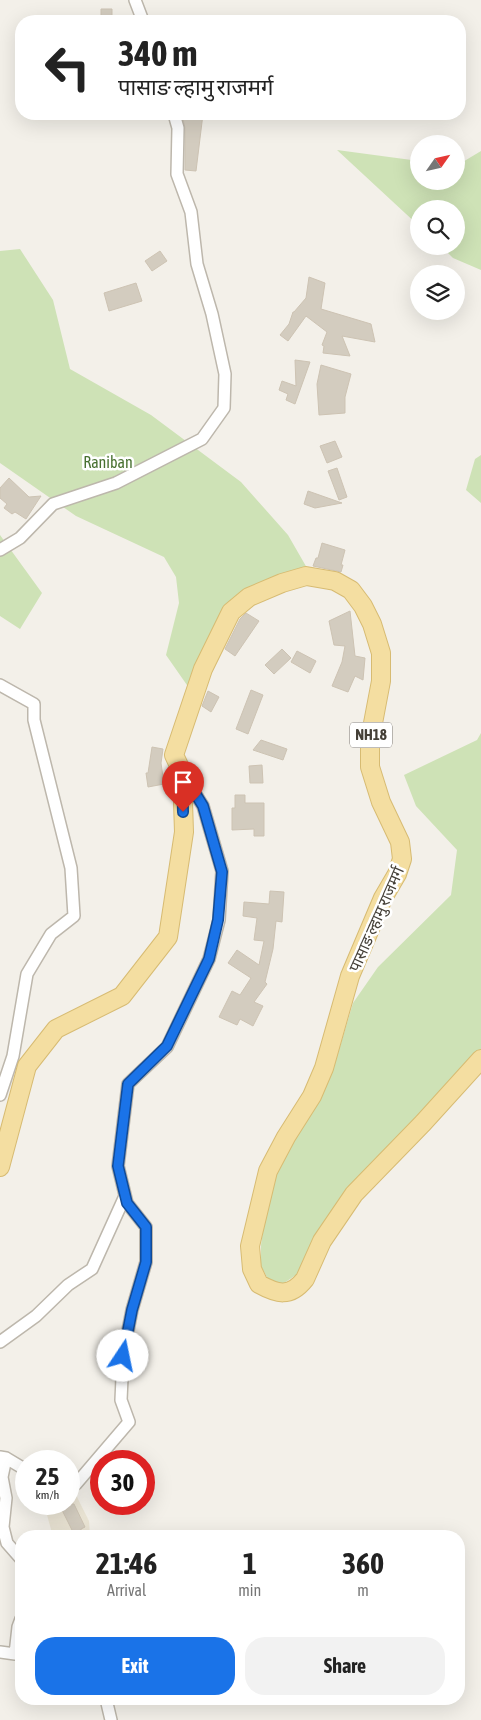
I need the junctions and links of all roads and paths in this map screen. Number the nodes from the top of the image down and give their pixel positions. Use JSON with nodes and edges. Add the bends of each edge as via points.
{"nodes":[{"id":1,"x":134,"y":0,"type":"edge"},
{"id":2,"x":140,"y":15,"type":"edge"},
{"id":3,"x":176,"y":120,"type":"edge"},
{"id":4,"x":0,"y":550,"type":"edge"},
{"id":5,"x":0,"y":686,"type":"edge"},
{"id":6,"x":182,"y":772,"type":"junction"},
{"id":7,"x":481,"y":1059,"type":"edge"},
{"id":8,"x":0,"y":1095,"type":"edge"},
{"id":9,"x":0,"y":1167,"type":"edge"},
{"id":10,"x":126,"y":1196,"type":"junction"},
{"id":11,"x":0,"y":1342,"type":"edge"},
{"id":12,"x":3,"y":1457,"type":"edge"},
{"id":13,"x":15,"y":1464,"type":"edge"},
{"id":14,"x":80,"y":1479,"type":"edge"},
{"id":15,"x":15,"y":1552,"type":"edge"},
{"id":16,"x":0,"y":1652,"type":"edge"},
{"id":17,"x":15,"y":1654,"type":"edge"},
{"id":18,"x":107,"y":1705,"type":"edge"},
{"id":19,"x":111,"y":1720,"type":"edge"}],
"edges":[{"from":1,"to":2,"type":"street"},
{"from":3,"to":4,"type":"street","via":[[177,174],[191,212],[197,264],[225,374],[224,408],[202,438],[116,483],[53,504],[20,538]]},
{"from":5,"to":8,"type":"street","via":[[34,704],[34,720],[71,868],[74,916],[51,934],[27,974],[13,1056]]},
{"from":6,"to":7,"type":"main road","name":"पासाङ ल्हामु राजमर्ग","number":"NH18","via":[[174,755],[203,669],[231,612],[249,597],[306,576],[335,581],[352,590],[372,624],[381,653],[381,681],[370,739],[370,767],[381,802],[400,842],[402,859],[350,976],[324,1068],[312,1096],[268,1171],[250,1246],[252,1269],[259,1284],[279,1293],[296,1289],[305,1280],[322,1241],[354,1194]]},
{"from":6,"to":9,"type":"main road","name":"पासाङ ल्हामु राजमर्ग","number":"NH18","via":[[184,832],[168,937],[122,996],[56,1029],[27,1066]]},
{"from":6,"to":10,"type":"street","via":[[203,806],[222,872],[218,920],[209,959],[167,1046],[128,1084],[118,1166]]},
{"from":10,"to":11,"type":"street","via":[[92,1269]]},
{"from":10,"to":14,"type":"street","via":[[127,1203],[146,1227],[146,1262],[123,1356],[121,1400],[129,1422]]},
{"from":12,"to":13,"type":"street"},
{"from":12,"to":15,"type":"street","via":[[6,1498],[3,1527],[7,1543]]},
{"from":16,"to":17,"type":"street"},
{"from":18,"to":19,"type":"street"}]}
